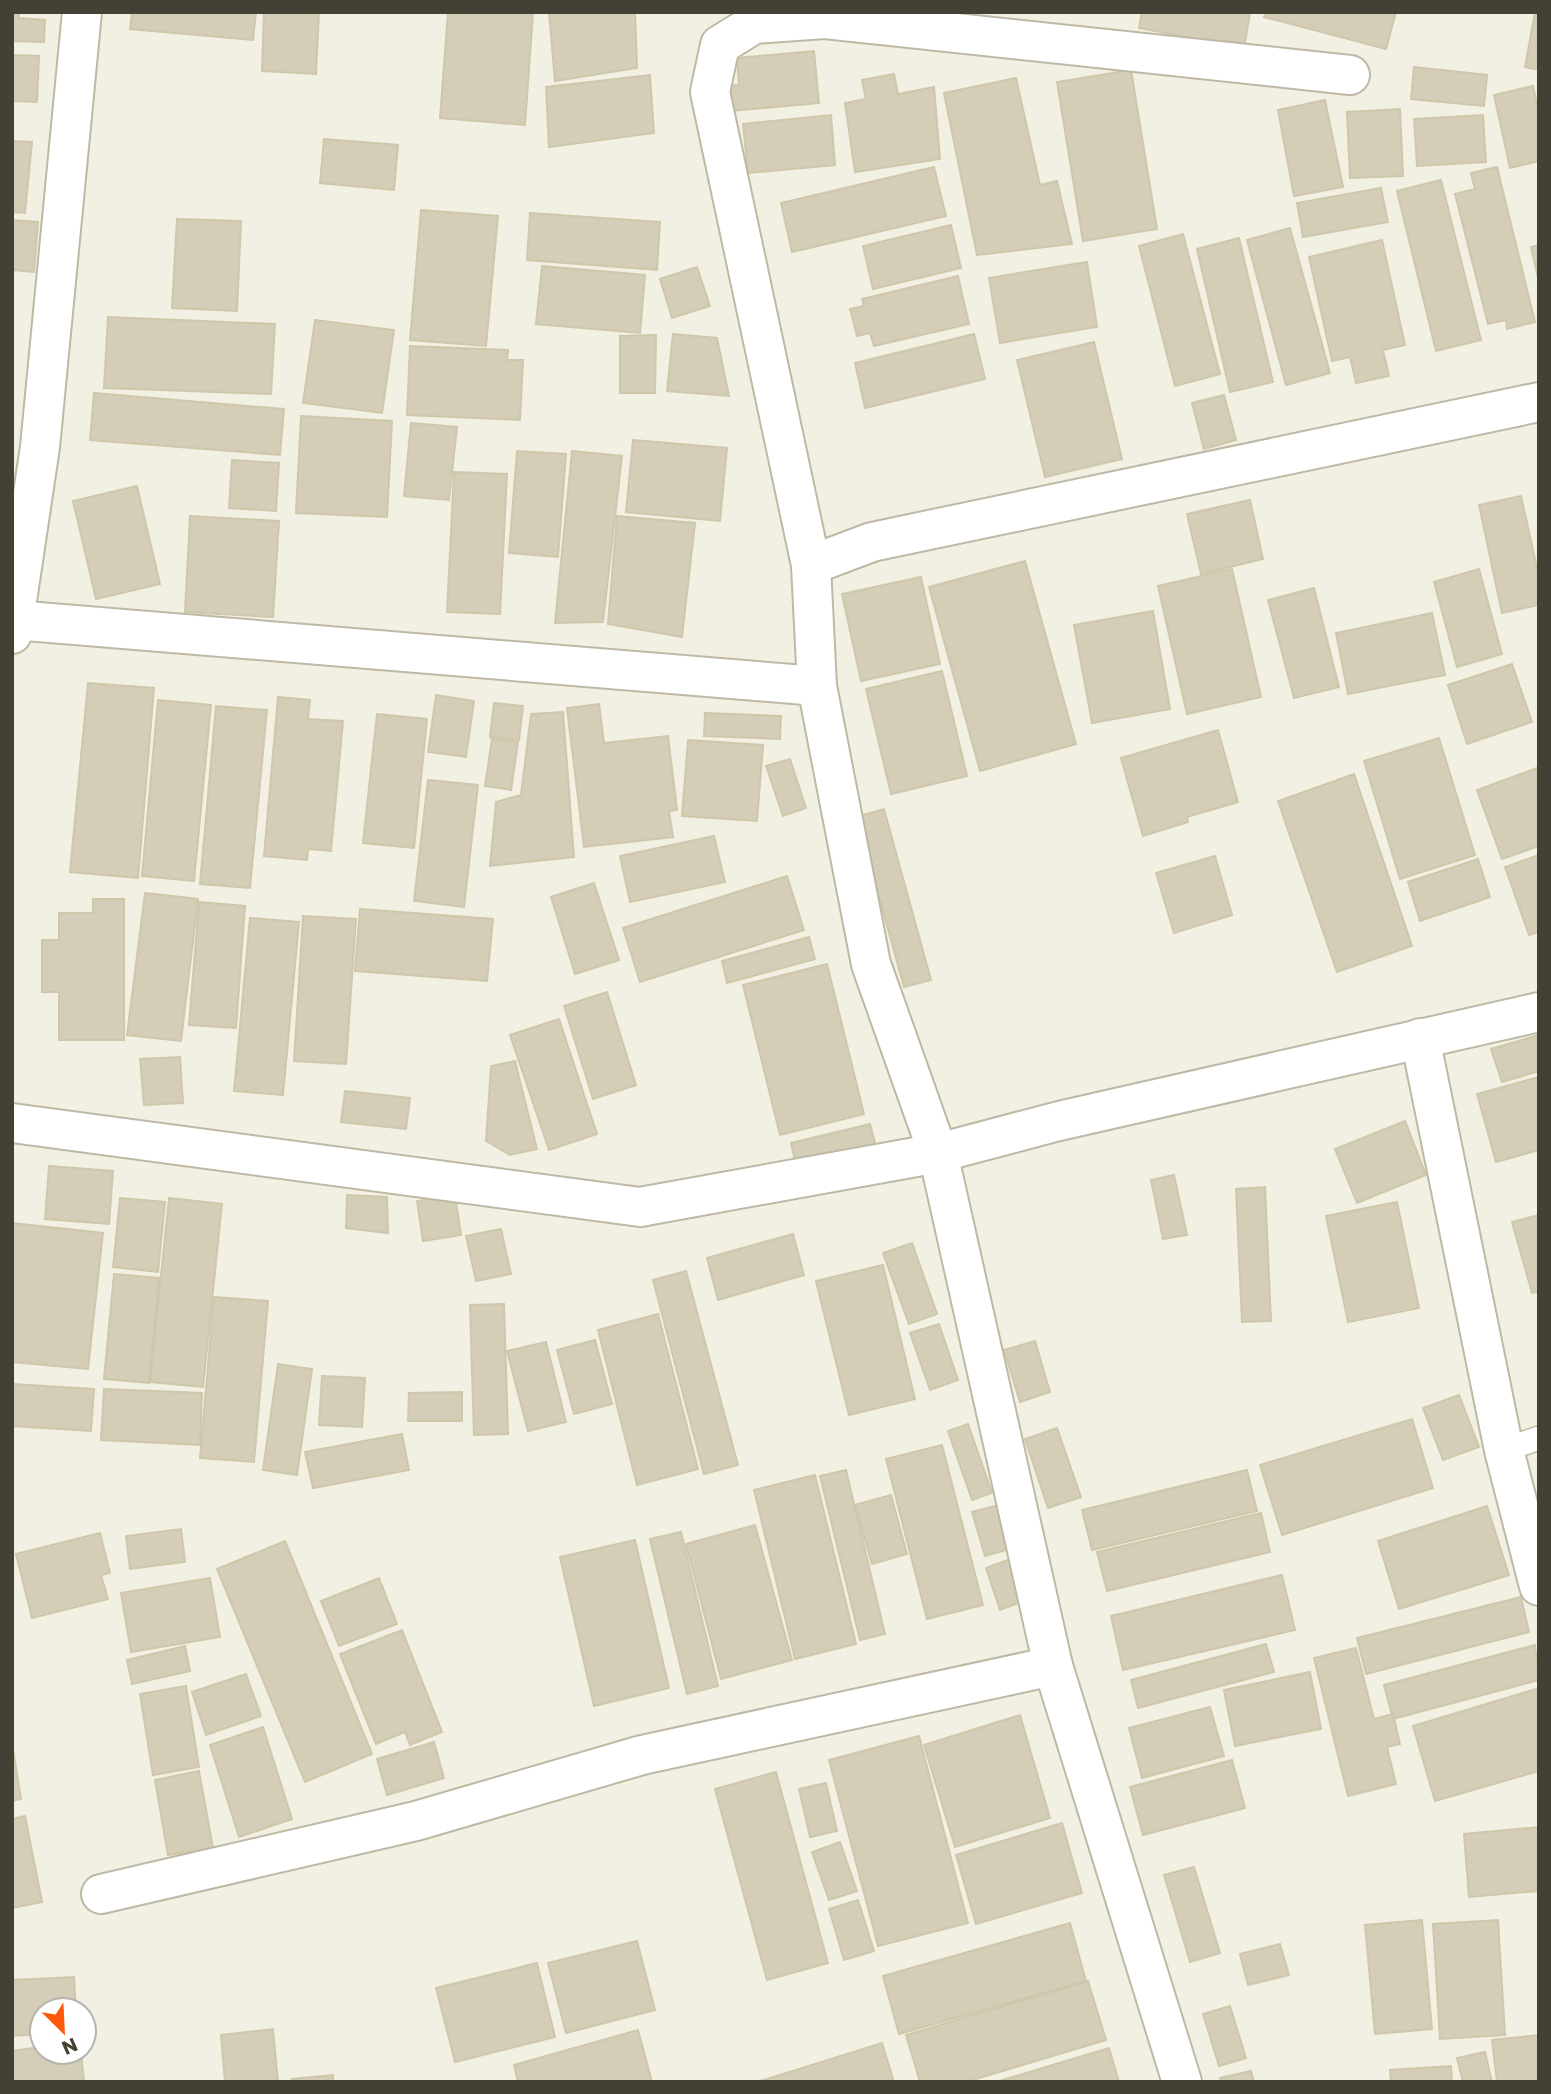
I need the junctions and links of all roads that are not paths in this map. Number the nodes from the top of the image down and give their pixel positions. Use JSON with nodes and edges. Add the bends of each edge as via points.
{"nodes":[{"id":1,"x":82,"y":12,"type":"edge"},
{"id":2,"x":1350,"y":75,"type":"dead end"},
{"id":3,"x":1539,"y":402,"type":"edge"},
{"id":4,"x":811,"y":565,"type":"junction"},
{"id":5,"x":13,"y":627,"type":"edge"},
{"id":6,"x":817,"y":686,"type":"junction"},
{"id":7,"x":1539,"y":1012,"type":"edge"},
{"id":8,"x":1420,"y":1038,"type":"junction"},
{"id":9,"x":12,"y":1122,"type":"edge"},
{"id":10,"x":938,"y":1153,"type":"junction"},
{"id":11,"x":1521,"y":1444,"type":"edge"},
{"id":12,"x":1539,"y":1586,"type":"edge"},
{"id":13,"x":1053,"y":1666,"type":"junction"},
{"id":14,"x":101,"y":1895,"type":"dead end"},
{"id":15,"x":1182,"y":2082,"type":"edge"}],
"edges":[{"from":1,"to":5,"type":"street","via":[[40,447]]},
{"from":2,"to":4,"type":"street","via":[[825,19],[754,24],[720,45],[710,92],[712,104]]},
{"from":3,"to":4,"type":"street","via":[[872,542]]},
{"from":4,"to":6,"type":"street"},
{"from":5,"to":6,"type":"street"},
{"from":6,"to":10,"type":"street","via":[[871,964]]},
{"from":7,"to":8,"type":"street"},
{"from":8,"to":10,"type":"street"},
{"from":8,"to":11,"type":"street"},
{"from":9,"to":10,"type":"street","via":[[640,1207]]},
{"from":10,"to":13,"type":"street"},
{"from":11,"to":12,"type":"street"},
{"from":13,"to":14,"type":"street","via":[[642,1755],[416,1821]]},
{"from":13,"to":15,"type":"street"}]}
